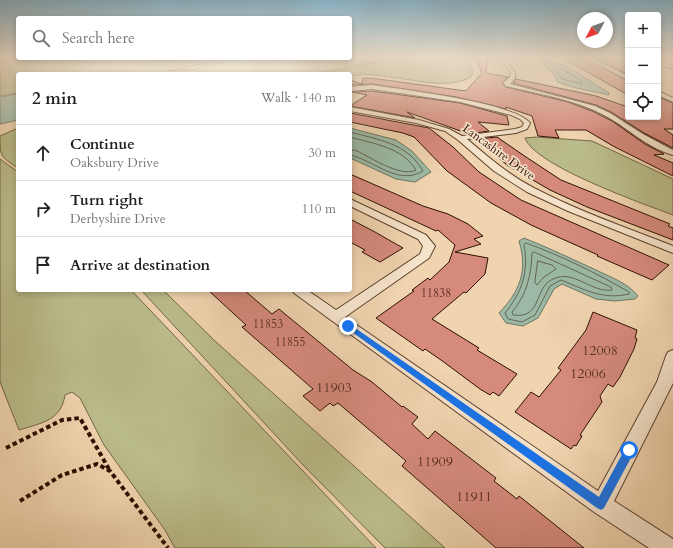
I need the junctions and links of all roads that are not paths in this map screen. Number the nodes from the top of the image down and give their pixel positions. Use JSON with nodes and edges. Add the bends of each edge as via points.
{"nodes":[{"id":1,"x":507,"y":83,"type":"edge"},
{"id":2,"x":352,"y":89,"type":"edge"},
{"id":3,"x":661,"y":94,"type":"edge"},
{"id":4,"x":673,"y":100,"type":"edge"},
{"id":5,"x":352,"y":109,"type":"edge"},
{"id":6,"x":461,"y":138,"type":"junction"},
{"id":7,"x":673,"y":153,"type":"edge"},
{"id":8,"x":352,"y":203,"type":"edge"},
{"id":9,"x":673,"y":250,"type":"edge"},
{"id":10,"x":301,"y":292,"type":"edge"},
{"id":11,"x":335,"y":316,"type":"junction"},
{"id":12,"x":673,"y":356,"type":"edge"},
{"id":13,"x":601,"y":504,"type":"junction"},
{"id":14,"x":668,"y":548,"type":"edge"}],
"edges":[{"from":1,"to":7,"type":"street","via":[[593,107]]},
{"from":2,"to":6,"type":"street","via":[[372,87],[460,100],[513,114],[527,123],[525,128],[516,131]]},
{"from":3,"to":4,"type":"street"},
{"from":5,"to":6,"type":"street","name":"Lancashire Drive","via":[[417,121],[447,130]]},
{"from":6,"to":9,"type":"street","name":"Lancashire Drive","via":[[497,169],[530,190]]},
{"from":8,"to":11,"type":"street","via":[[422,238],[429,246],[425,256]]},
{"from":10,"to":11,"type":"street"},
{"from":11,"to":13,"type":"street"},
{"from":12,"to":13,"type":"street","via":[[665,383]]},
{"from":13,"to":14,"type":"street"}]}
